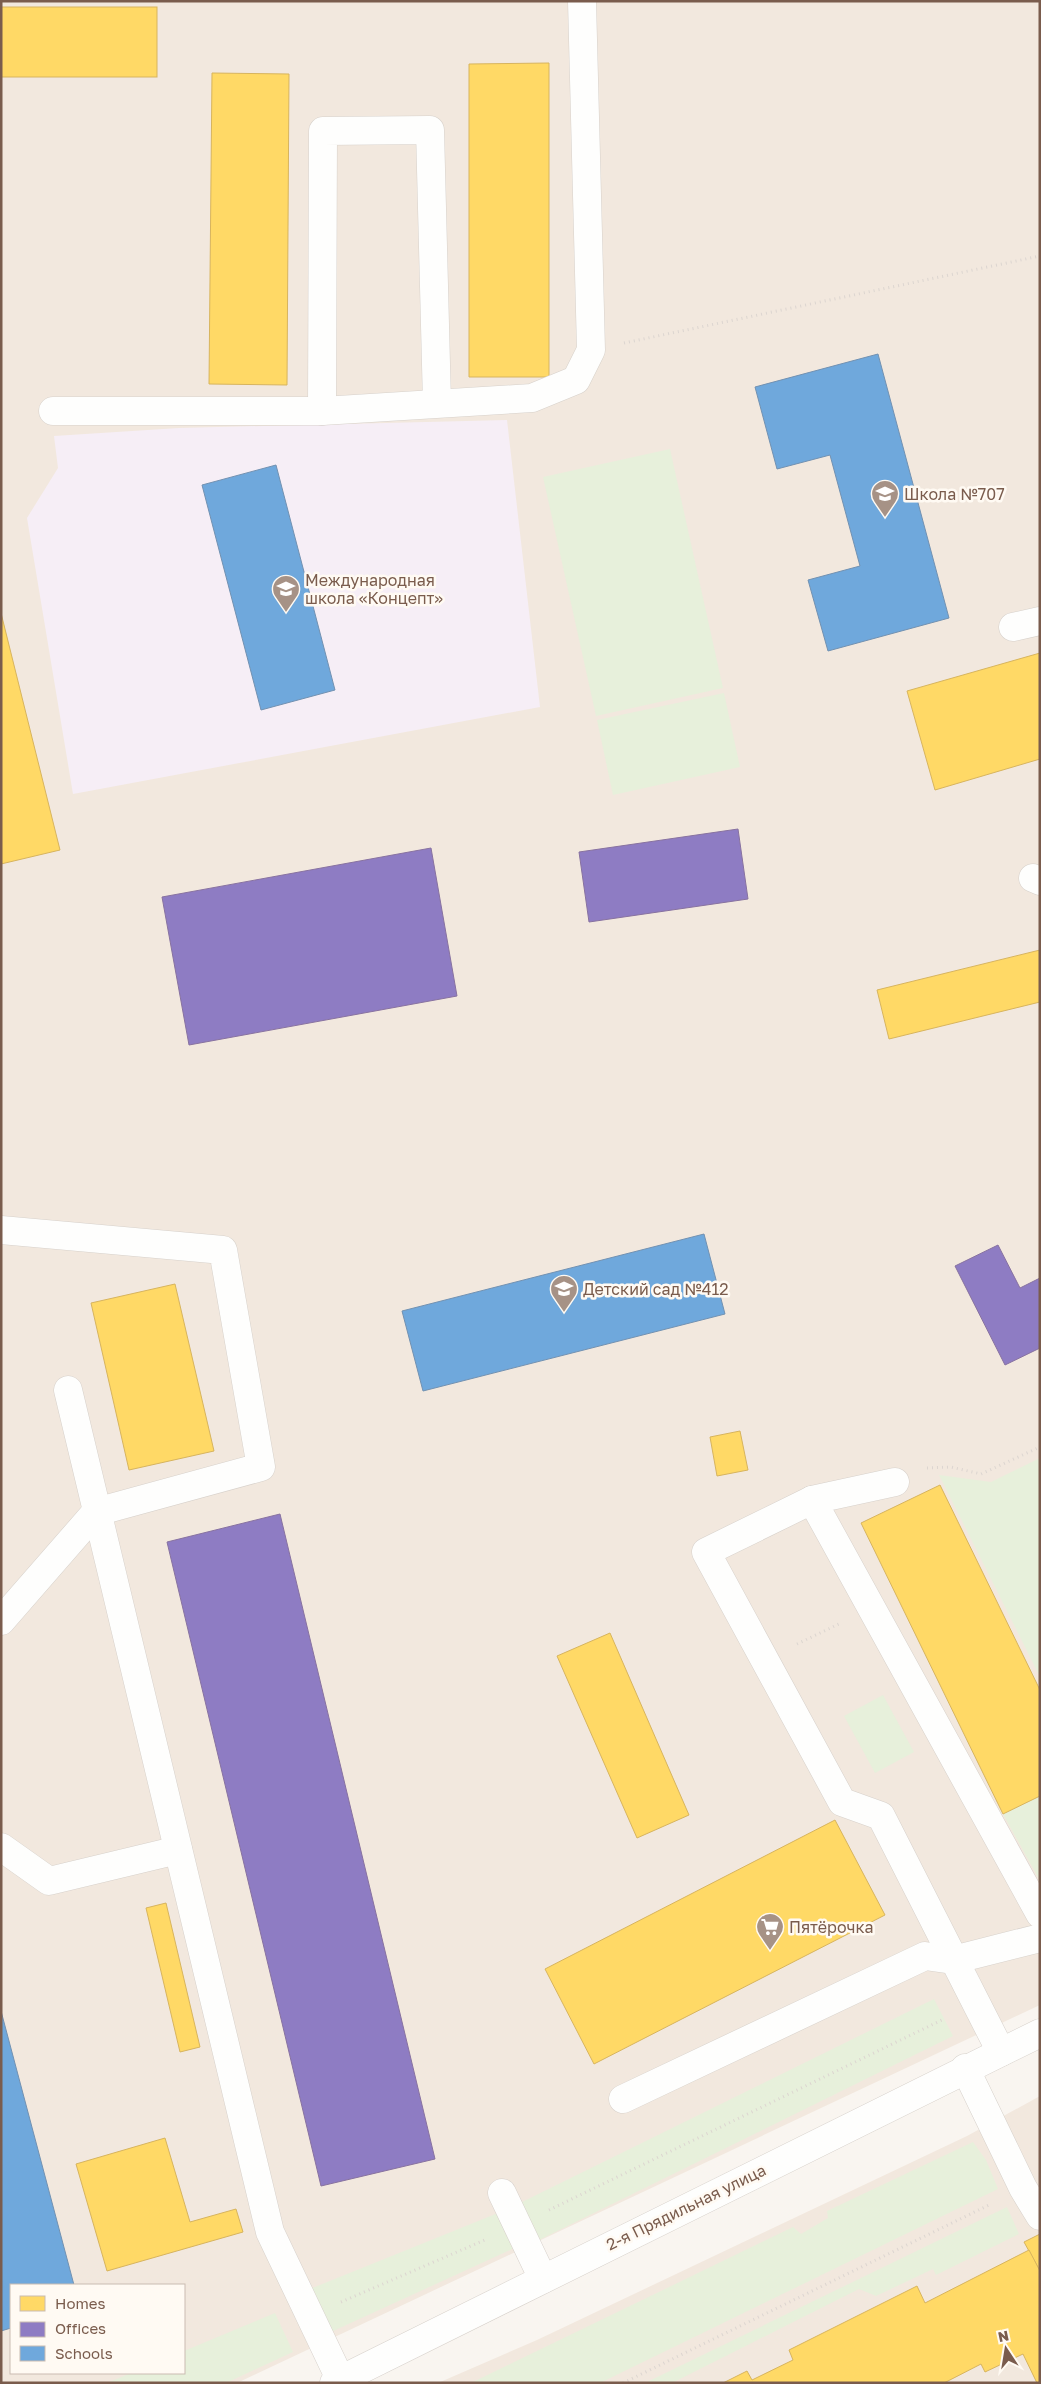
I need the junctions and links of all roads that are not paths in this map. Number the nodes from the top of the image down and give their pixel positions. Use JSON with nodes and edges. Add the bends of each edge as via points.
{"nodes":[{"id":1,"x":582,"y":1,"type":"edge"},
{"id":2,"x":437,"y":403,"type":"junction"},
{"id":3,"x":53,"y":411,"type":"dead end"},
{"id":4,"x":322,"y":411,"type":"junction"},
{"id":5,"x":1040,"y":621,"type":"edge"},
{"id":6,"x":1013,"y":627,"type":"dead end"},
{"id":7,"x":1,"y":1230,"type":"edge"},
{"id":8,"x":68,"y":1390,"type":"dead end"},
{"id":9,"x":895,"y":1482,"type":"road end"},
{"id":10,"x":812,"y":1500,"type":"junction"},
{"id":11,"x":96,"y":1512,"type":"junction"},
{"id":12,"x":1,"y":1621,"type":"edge"},
{"id":13,"x":1,"y":1847,"type":"edge"},
{"id":14,"x":178,"y":1850,"type":"junction"},
{"id":15,"x":1040,"y":1914,"type":"edge"},
{"id":16,"x":1040,"y":1938,"type":"edge"},
{"id":17,"x":953,"y":1960,"type":"junction"},
{"id":18,"x":1040,"y":2033,"type":"edge"},
{"id":19,"x":1001,"y":2052,"type":"junction"},
{"id":20,"x":965,"y":2068,"type":"junction"},
{"id":21,"x":623,"y":2099,"type":"dead end"},
{"id":22,"x":502,"y":2193,"type":"dead end"},
{"id":23,"x":1040,"y":2216,"type":"edge"},
{"id":24,"x":543,"y":2279,"type":"junction"},
{"id":25,"x":339,"y":2382,"type":"edge"}],
"edges":[{"from":1,"to":2,"type":"street","via":[[591,350],[576,380],[532,398]]},
{"from":2,"to":4,"type":"street"},
{"from":2,"to":4,"type":"street","via":[[430,130],[323,131]]},
{"from":3,"to":4,"type":"street"},
{"from":5,"to":6,"type":"street"},
{"from":7,"to":11,"type":"street","via":[[223,1250],[261,1467]]},
{"from":8,"to":11,"type":"street"},
{"from":9,"to":10,"type":"street"},
{"from":10,"to":15,"type":"street"},
{"from":10,"to":17,"type":"street","via":[[706,1552],[842,1802],[882,1816]]},
{"from":11,"to":12,"type":"street"},
{"from":11,"to":14,"type":"street"},
{"from":13,"to":14,"type":"street","via":[[49,1881]]},
{"from":14,"to":25,"type":"street","via":[[270,2232]]},
{"from":16,"to":17,"type":"street"},
{"from":17,"to":19,"type":"street"},
{"from":17,"to":21,"type":"street","via":[[925,1956]]},
{"from":18,"to":19,"type":"street","name":"2-я Прядильная улица"},
{"from":19,"to":20,"type":"street","name":"2-я Прядильная улица"},
{"from":20,"to":23,"type":"street","via":[[1023,2188]]},
{"from":20,"to":24,"type":"street","name":"2-я Прядильная улица"},
{"from":22,"to":24,"type":"street"},
{"from":24,"to":25,"type":"street","name":"2-я Прядильная улица"}]}
